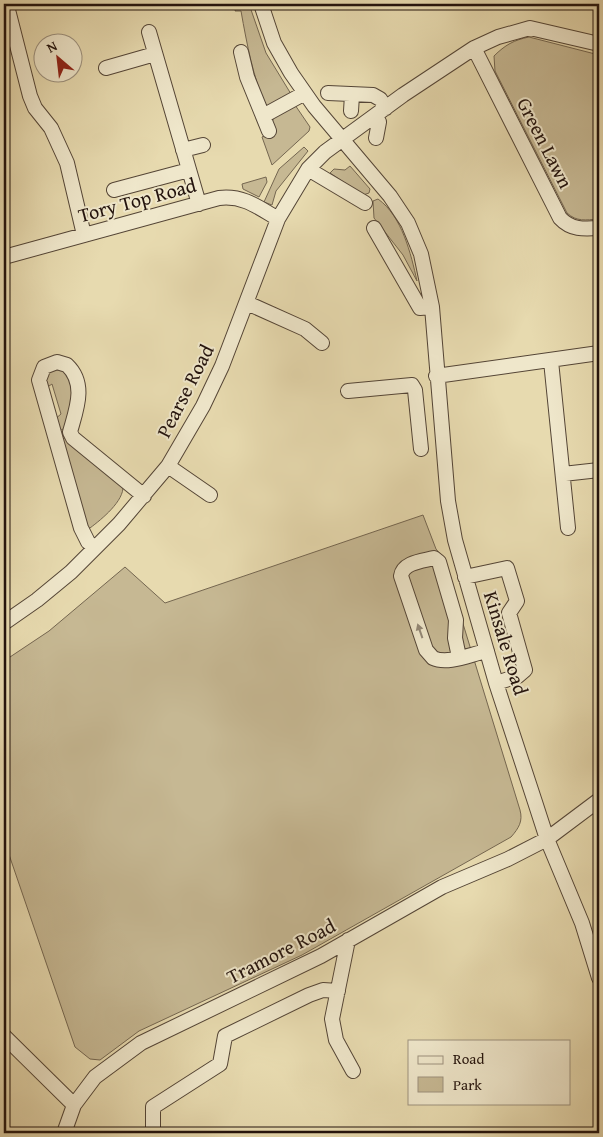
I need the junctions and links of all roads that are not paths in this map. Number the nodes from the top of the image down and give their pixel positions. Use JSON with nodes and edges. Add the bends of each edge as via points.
{"nodes":[{"id":1,"x":260,"y":4,"type":"edge"},
{"id":2,"x":10,"y":5,"type":"edge"},
{"id":3,"x":149,"y":32,"type":"dead end"},
{"id":4,"x":599,"y":44,"type":"edge"},
{"id":5,"x":474,"y":48,"type":"junction"},
{"id":6,"x":241,"y":52,"type":"dead end"},
{"id":7,"x":155,"y":54,"type":"junction"},
{"id":8,"x":106,"y":68,"type":"dead end"},
{"id":9,"x":305,"y":93,"type":"junction"},
{"id":10,"x":328,"y":93,"type":"dead end"},
{"id":11,"x":352,"y":95,"type":"junction"},
{"id":12,"x":351,"y":111,"type":"dead end"},
{"id":13,"x":380,"y":112,"type":"junction"},
{"id":14,"x":263,"y":116,"type":"junction"},
{"id":15,"x":269,"y":131,"type":"dead end"},
{"id":16,"x":341,"y":135,"type":"junction"},
{"id":17,"x":376,"y":138,"type":"dead end"},
{"id":18,"x":203,"y":145,"type":"dead end"},
{"id":19,"x":183,"y":150,"type":"junction"},
{"id":20,"x":189,"y":170,"type":"junction"},
{"id":21,"x":308,"y":170,"type":"junction"},
{"id":22,"x":114,"y":190,"type":"dead end"},
{"id":23,"x":365,"y":203,"type":"dead end"},
{"id":24,"x":199,"y":204,"type":"junction"},
{"id":25,"x":278,"y":219,"type":"junction"},
{"id":26,"x":374,"y":228,"type":"dead end"},
{"id":27,"x":599,"y":228,"type":"edge"},
{"id":28,"x":84,"y":235,"type":"junction"},
{"id":29,"x":4,"y":257,"type":"edge"},
{"id":30,"x":247,"y":303,"type":"junction"},
{"id":31,"x":432,"y":307,"type":"junction"},
{"id":32,"x":322,"y":343,"type":"dead end"},
{"id":33,"x":599,"y":353,"type":"edge"},
{"id":34,"x":551,"y":361,"type":"junction"},
{"id":35,"x":437,"y":382,"type":"junction"},
{"id":36,"x":415,"y":390,"type":"junction"},
{"id":37,"x":348,"y":391,"type":"dead end"},
{"id":38,"x":70,"y":432,"type":"junction"},
{"id":39,"x":56,"y":437,"type":"junction"},
{"id":40,"x":421,"y":449,"type":"dead end"},
{"id":41,"x":168,"y":466,"type":"junction"},
{"id":42,"x":599,"y":470,"type":"edge"},
{"id":43,"x":563,"y":474,"type":"junction"},
{"id":44,"x":210,"y":495,"type":"dead end"},
{"id":45,"x":144,"y":496,"type":"junction"},
{"id":46,"x":568,"y":528,"type":"dead end"},
{"id":47,"x":95,"y":548,"type":"junction"},
{"id":48,"x":466,"y":577,"type":"junction"},
{"id":49,"x":5,"y":619,"type":"edge"},
{"id":50,"x":487,"y":651,"type":"junction"},
{"id":51,"x":455,"y":658,"type":"junction"},
{"id":52,"x":496,"y":683,"type":"junction"},
{"id":53,"x":599,"y":800,"type":"edge"},
{"id":54,"x":547,"y":839,"type":"junction"},
{"id":55,"x":348,"y":940,"type":"junction"},
{"id":56,"x":599,"y":978,"type":"edge"},
{"id":57,"x":338,"y":991,"type":"junction"},
{"id":58,"x":4,"y":1036,"type":"edge"},
{"id":59,"x":353,"y":1071,"type":"dead end"},
{"id":60,"x":74,"y":1105,"type":"junction"},
{"id":61,"x":64,"y":1133,"type":"edge"},
{"id":62,"x":153,"y":1133,"type":"edge"}],
"edges":[{"from":1,"to":9,"type":"street","name":"Kinsale Road","via":[[274,43]]},
{"from":2,"to":28,"type":"street","via":[[30,96],[35,108],[52,128],[67,163]]},
{"from":3,"to":7,"type":"street"},
{"from":4,"to":5,"type":"street","via":[[530,28]]},
{"from":5,"to":13,"type":"street"},
{"from":5,"to":27,"type":"street","name":"Green Lawn","via":[[560,218],[577,229]]},
{"from":6,"to":14,"type":"street"},
{"from":7,"to":8,"type":"street"},
{"from":7,"to":19,"type":"street"},
{"from":9,"to":14,"type":"street"},
{"from":9,"to":16,"type":"street","name":"Kinsale Road"},
{"from":10,"to":11,"type":"street"},
{"from":11,"to":12,"type":"street"},
{"from":11,"to":13,"type":"street","via":[[377,96]]},
{"from":13,"to":16,"type":"street"},
{"from":13,"to":17,"type":"street"},
{"from":14,"to":15,"type":"street"},
{"from":16,"to":21,"type":"street","name":"Pearse Road"},
{"from":16,"to":31,"type":"street","name":"Kinsale Road","via":[[411,228],[423,260]]},
{"from":18,"to":19,"type":"street"},
{"from":19,"to":20,"type":"street"},
{"from":20,"to":22,"type":"street"},
{"from":20,"to":24,"type":"street"},
{"from":21,"to":23,"type":"street"},
{"from":21,"to":25,"type":"street","name":"Pearse Road"},
{"from":24,"to":25,"type":"street","name":"Tory Top Road","via":[[238,197]]},
{"from":24,"to":28,"type":"street","name":"Tory Top Road"},
{"from":25,"to":30,"type":"street","name":"Pearse Road"},
{"from":26,"to":31,"type":"street","via":[[416,303],[420,308]]},
{"from":28,"to":29,"type":"street","name":"Tory Top Road"},
{"from":30,"to":32,"type":"street","via":[[306,329]]},
{"from":30,"to":41,"type":"street","name":"Pearse Road","via":[[203,406]]},
{"from":31,"to":35,"type":"street","name":"Kinsale Road"},
{"from":33,"to":34,"type":"street"},
{"from":34,"to":35,"type":"street"},
{"from":34,"to":43,"type":"street"},
{"from":35,"to":36,"type":"street"},
{"from":35,"to":48,"type":"street","name":"Kinsale Road","via":[[448,501]]},
{"from":36,"to":37,"type":"street","via":[[412,385]]},
{"from":36,"to":40,"type":"street"},
{"from":38,"to":39,"type":"street"},
{"from":38,"to":39,"type":"street","via":[[78,402],[78,383],[72,369],[57,362],[44,367],[39,380]]},
{"from":38,"to":45,"type":"street","via":[[77,442]]},
{"from":39,"to":47,"type":"street","via":[[81,528]]},
{"from":41,"to":44,"type":"street"},
{"from":41,"to":45,"type":"street","name":"Pearse Road"},
{"from":42,"to":43,"type":"street"},
{"from":43,"to":46,"type":"street"},
{"from":45,"to":47,"type":"street","name":"Pearse Road"},
{"from":47,"to":49,"type":"street","name":"Pearse Road","via":[[54,587]]},
{"from":48,"to":50,"type":"street","name":"Kinsale Road"},
{"from":48,"to":52,"type":"street","via":[[508,568],[517,601],[509,613],[525,670],[518,676]]},
{"from":50,"to":51,"type":"street"},
{"from":50,"to":52,"type":"street","name":"Kinsale Road"},
{"from":51,"to":51,"type":"street","one_way":true,"via":[[436,659],[426,650],[400,576],[408,565],[434,558],[439,562],[456,620]]},
{"from":52,"to":54,"type":"street","name":"Kinsale Road"},
{"from":53,"to":54,"type":"street","name":"Tramore Road"},
{"from":54,"to":55,"type":"street","name":"Tramore Road","via":[[442,887]]},
{"from":54,"to":56,"type":"street","name":"Kinsale Road","via":[[582,923]]},
{"from":55,"to":57,"type":"street"},
{"from":55,"to":60,"type":"street","name":"Tramore Road","via":[[141,1043],[95,1077]]},
{"from":57,"to":59,"type":"street","via":[[332,1030]]},
{"from":57,"to":62,"type":"street","via":[[323,990],[308,995],[225,1036],[220,1064],[153,1106]]},
{"from":58,"to":60,"type":"street"},
{"from":60,"to":61,"type":"street","name":"Tramore Road"}]}
